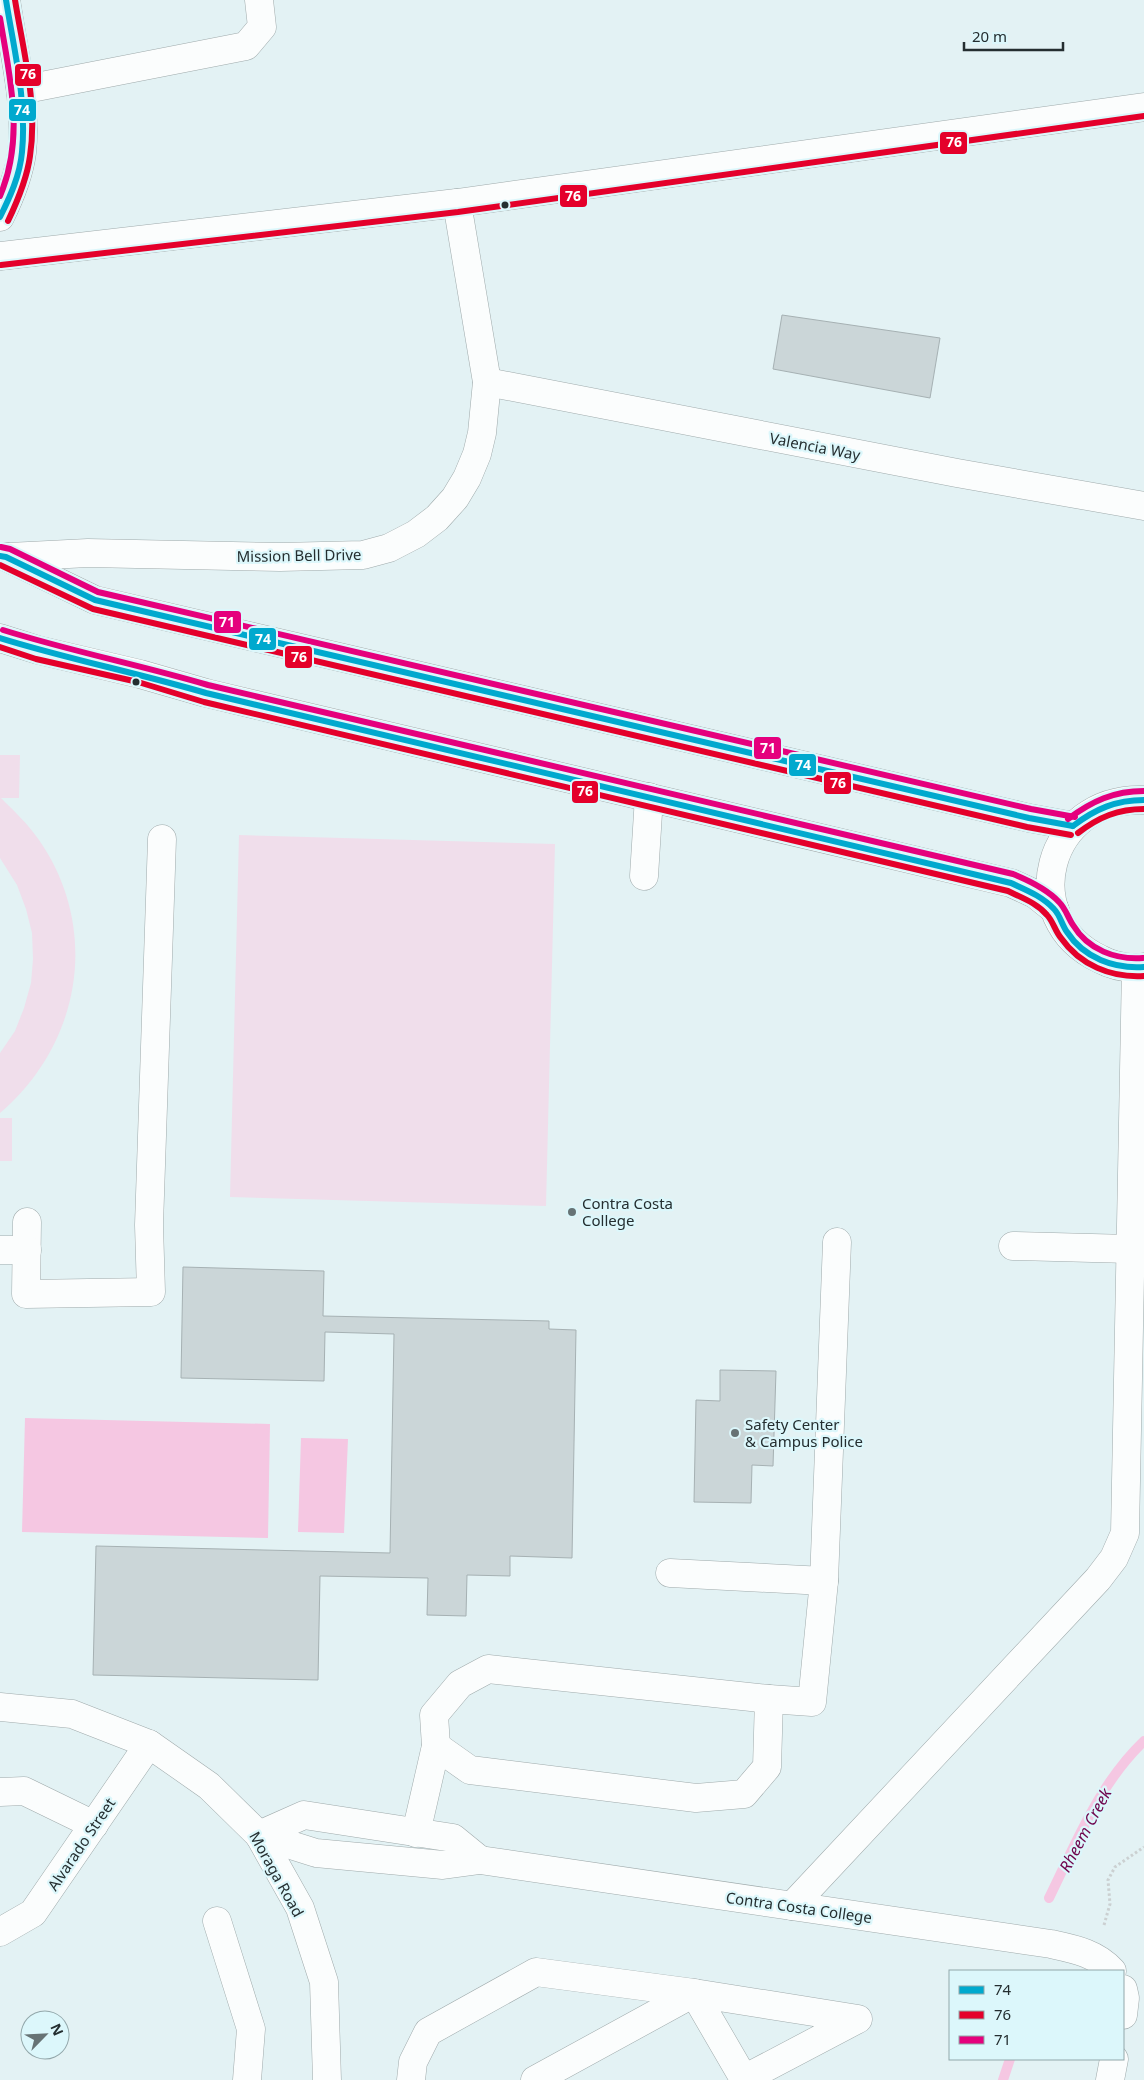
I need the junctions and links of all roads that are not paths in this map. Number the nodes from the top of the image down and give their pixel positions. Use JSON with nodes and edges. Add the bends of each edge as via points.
{"nodes":[{"id":1,"x":6,"y":0,"type":"edge"},
{"id":2,"x":258,"y":0,"type":"edge"},
{"id":3,"x":0,"y":2,"type":"edge"},
{"id":4,"x":21,"y":90,"type":"junction"},
{"id":5,"x":1144,"y":107,"type":"edge"},
{"id":6,"x":11,"y":138,"type":"edge"},
{"id":7,"x":457,"y":203,"type":"junction"},
{"id":8,"x":0,"y":217,"type":"edge"},
{"id":9,"x":0,"y":256,"type":"edge"},
{"id":10,"x":487,"y":382,"type":"junction"},
{"id":11,"x":1144,"y":506,"type":"edge"},
{"id":12,"x":3,"y":557,"type":"edge"},
{"id":13,"x":0,"y":638,"type":"edge"},
{"id":14,"x":650,"y":796,"type":"junction"},
{"id":15,"x":1144,"y":800,"type":"edge"},
{"id":16,"x":1073,"y":826,"type":"junction"},
{"id":17,"x":162,"y":839,"type":"dead end"},
{"id":18,"x":644,"y":876,"type":"dead end"},
{"id":19,"x":1055,"y":910,"type":"junction"},
{"id":20,"x":1140,"y":967,"type":"edge"},
{"id":21,"x":1138,"y":1200,"type":"edge"},
{"id":22,"x":27,"y":1222,"type":"dead end"},
{"id":23,"x":837,"y":1242,"type":"dead end"},
{"id":24,"x":1012,"y":1246,"type":"dead end"},
{"id":25,"x":1130,"y":1249,"type":"junction"},
{"id":26,"x":0,"y":1250,"type":"edge"},
{"id":27,"x":27,"y":1250,"type":"junction"},
{"id":28,"x":1136,"y":1322,"type":"edge"},
{"id":29,"x":1135,"y":1500,"type":"edge"},
{"id":30,"x":670,"y":1573,"type":"dead end"},
{"id":31,"x":824,"y":1581,"type":"junction"},
{"id":32,"x":769,"y":1699,"type":"junction"},
{"id":33,"x":0,"y":1707,"type":"edge"},
{"id":34,"x":149,"y":1744,"type":"junction"},
{"id":35,"x":436,"y":1746,"type":"junction"},
{"id":36,"x":0,"y":1792,"type":"edge"},
{"id":37,"x":94,"y":1825,"type":"junction"},
{"id":38,"x":416,"y":1833,"type":"junction"},
{"id":39,"x":259,"y":1835,"type":"junction"},
{"id":40,"x":480,"y":1860,"type":"junction"},
{"id":41,"x":792,"y":1906,"type":"junction"},
{"id":42,"x":217,"y":1921,"type":"dead end"},
{"id":43,"x":0,"y":1932,"type":"edge"},
{"id":44,"x":1111,"y":1970,"type":"edge"},
{"id":45,"x":694,"y":1992,"type":"junction"},
{"id":46,"x":1124,"y":1992,"type":"edge"},
{"id":47,"x":1124,"y":2009,"type":"edge"},
{"id":48,"x":1114,"y":2060,"type":"edge"},
{"id":49,"x":247,"y":2080,"type":"edge"},
{"id":50,"x":327,"y":2080,"type":"edge"},
{"id":51,"x":411,"y":2080,"type":"edge"},
{"id":52,"x":535,"y":2080,"type":"edge"},
{"id":53,"x":1110,"y":2080,"type":"edge"}],
"edges":[{"from":1,"to":3,"type":"street"},
{"from":1,"to":4,"type":"street"},
{"from":2,"to":4,"type":"street","via":[[262,28],[246,46]]},
{"from":4,"to":6,"type":"street"},
{"from":5,"to":7,"type":"street"},
{"from":6,"to":8,"type":"street","via":[[22,153],[11,196]]},
{"from":7,"to":9,"type":"street"},
{"from":7,"to":10,"type":"street","name":"Mission Bell Drive"},
{"from":10,"to":11,"type":"street","name":"Valencia Way"},
{"from":10,"to":12,"type":"street","name":"Mission Bell Drive","via":[[482,433],[467,478],[455,498],[436,518],[390,548],[363,556],[88,553]]},
{"from":12,"to":16,"type":"street","via":[[95,600]]},
{"from":13,"to":14,"type":"street","via":[[206,693]]},
{"from":14,"to":18,"type":"street"},
{"from":14,"to":19,"type":"street","via":[[1011,883],[1035,894]]},
{"from":15,"to":16,"type":"street","via":[[1118,801],[1093,810]]},
{"from":16,"to":19,"type":"street","via":[[1062,840],[1051,874]]},
{"from":17,"to":27,"type":"street","via":[[150,1225],[151,1292],[26,1294]]},
{"from":19,"to":20,"type":"street","via":[[1068,934],[1088,953],[1111,965]]},
{"from":20,"to":21,"type":"street"},
{"from":21,"to":25,"type":"street"},
{"from":22,"to":27,"type":"street"},
{"from":23,"to":31,"type":"street"},
{"from":24,"to":25,"type":"street"},
{"from":25,"to":28,"type":"street"},
{"from":26,"to":27,"type":"street"},
{"from":28,"to":29,"type":"street"},
{"from":29,"to":41,"type":"street","via":[[1114,1558],[1098,1579]]},
{"from":30,"to":31,"type":"street"},
{"from":31,"to":32,"type":"street","via":[[812,1702]]},
{"from":32,"to":35,"type":"street","via":[[488,1669],[460,1684],[434,1715]]},
{"from":32,"to":35,"type":"street","via":[[767,1767],[744,1794],[696,1798],[470,1770]]},
{"from":33,"to":34,"type":"street","name":"Moraga Road","via":[[72,1714]]},
{"from":34,"to":37,"type":"street","name":"Alvarado Street"},
{"from":34,"to":39,"type":"street","name":"Moraga Road","via":[[209,1786]]},
{"from":35,"to":38,"type":"street"},
{"from":36,"to":37,"type":"street","via":[[24,1792]]},
{"from":37,"to":43,"type":"street","name":"Alvarado Street","via":[[33,1913]]},
{"from":38,"to":39,"type":"street","via":[[304,1816]]},
{"from":38,"to":40,"type":"street","via":[[453,1838]]},
{"from":39,"to":40,"type":"street","name":"Contra Costa College","via":[[316,1853],[443,1865]]},
{"from":39,"to":50,"type":"street","name":"Moraga Road","via":[[300,1908],[324,1982]]},
{"from":40,"to":41,"type":"street","name":"Contra Costa College"},
{"from":41,"to":44,"type":"street","name":"Contra Costa College","via":[[1081,1950]]},
{"from":42,"to":49,"type":"street","via":[[251,2028]]},
{"from":45,"to":45,"type":"street","via":[[704,1994],[858,2019],[744,2079]]},
{"from":45,"to":51,"type":"street","via":[[536,1972],[428,2032],[413,2062]]},
{"from":45,"to":52,"type":"street"},
{"from":46,"to":47,"type":"street"},
{"from":48,"to":53,"type":"street"}]}
